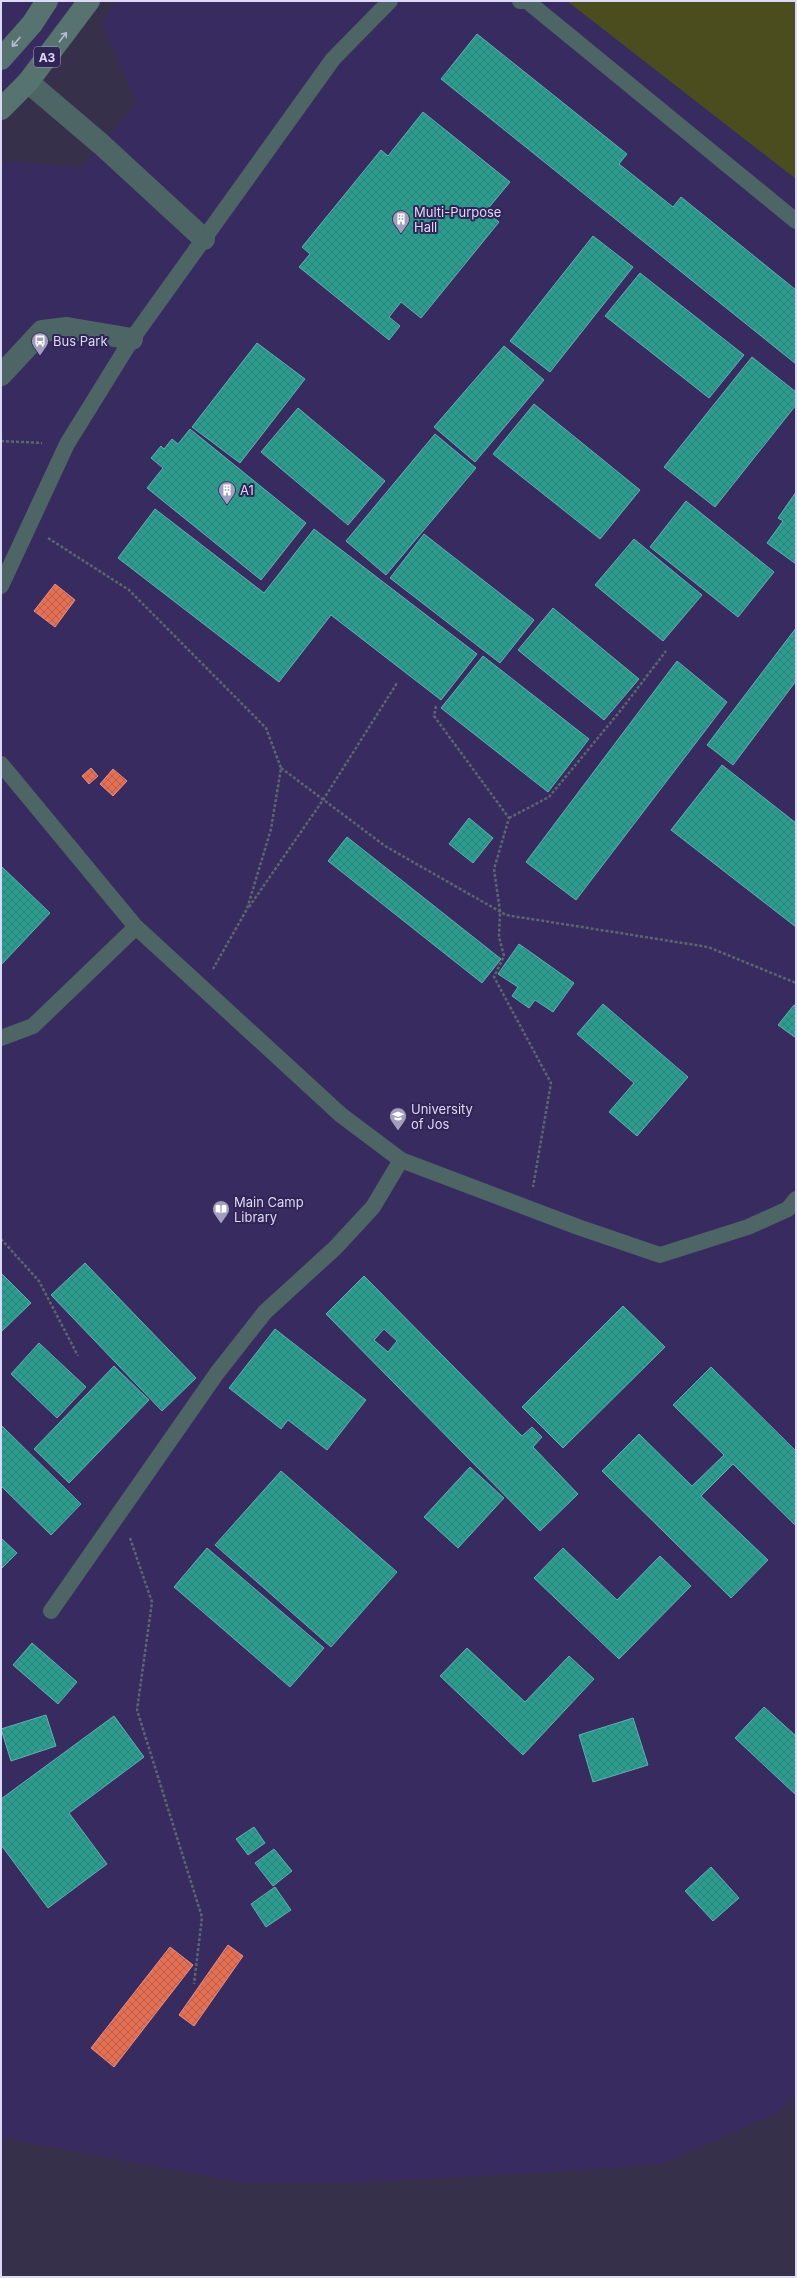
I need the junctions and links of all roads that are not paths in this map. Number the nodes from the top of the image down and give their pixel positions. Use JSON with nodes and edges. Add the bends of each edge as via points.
{"nodes":[{"id":1,"x":47,"y":1,"type":"edge"},
{"id":2,"x":89,"y":1,"type":"edge"},
{"id":3,"x":390,"y":1,"type":"edge"},
{"id":4,"x":520,"y":1,"type":"edge"},
{"id":5,"x":1,"y":59,"type":"edge"},
{"id":6,"x":28,"y":82,"type":"junction"},
{"id":7,"x":1,"y":109,"type":"edge"},
{"id":8,"x":796,"y":221,"type":"edge"},
{"id":9,"x":204,"y":239,"type":"junction"},
{"id":10,"x":132,"y":339,"type":"junction"},
{"id":11,"x":1,"y":375,"type":"edge"},
{"id":12,"x":1,"y":586,"type":"edge"},
{"id":13,"x":1,"y":764,"type":"edge"},
{"id":14,"x":136,"y":927,"type":"junction"},
{"id":15,"x":1,"y":1038,"type":"edge"},
{"id":16,"x":401,"y":1160,"type":"junction"},
{"id":17,"x":793,"y":1208,"type":"edge"},
{"id":18,"x":51,"y":1611,"type":"dead end"}],
"edges":[{"from":1,"to":5,"type":"highway","number":"A3","one_way":true,"via":[[32,24]]},
{"from":6,"to":2,"type":"highway","number":"A3","one_way":true},
{"from":3,"to":9,"type":"lane","via":[[333,58]]},
{"from":4,"to":8,"type":"lane","via":[[527,1]]},
{"from":6,"to":7,"type":"highway","number":"A3"},
{"from":6,"to":9,"type":"street","via":[[102,145]]},
{"from":9,"to":10,"type":"lane"},
{"from":10,"to":11,"type":"street","via":[[67,328],[42,331]]},
{"from":10,"to":12,"type":"lane","via":[[67,444]]},
{"from":13,"to":14,"type":"lane"},
{"from":14,"to":15,"type":"lane","via":[[33,1026]]},
{"from":14,"to":16,"type":"lane","via":[[342,1115]]},
{"from":16,"to":17,"type":"lane","via":[[660,1255],[748,1227]]},
{"from":16,"to":18,"type":"lane","via":[[372,1206],[335,1248],[265,1312],[217,1373]]}]}
